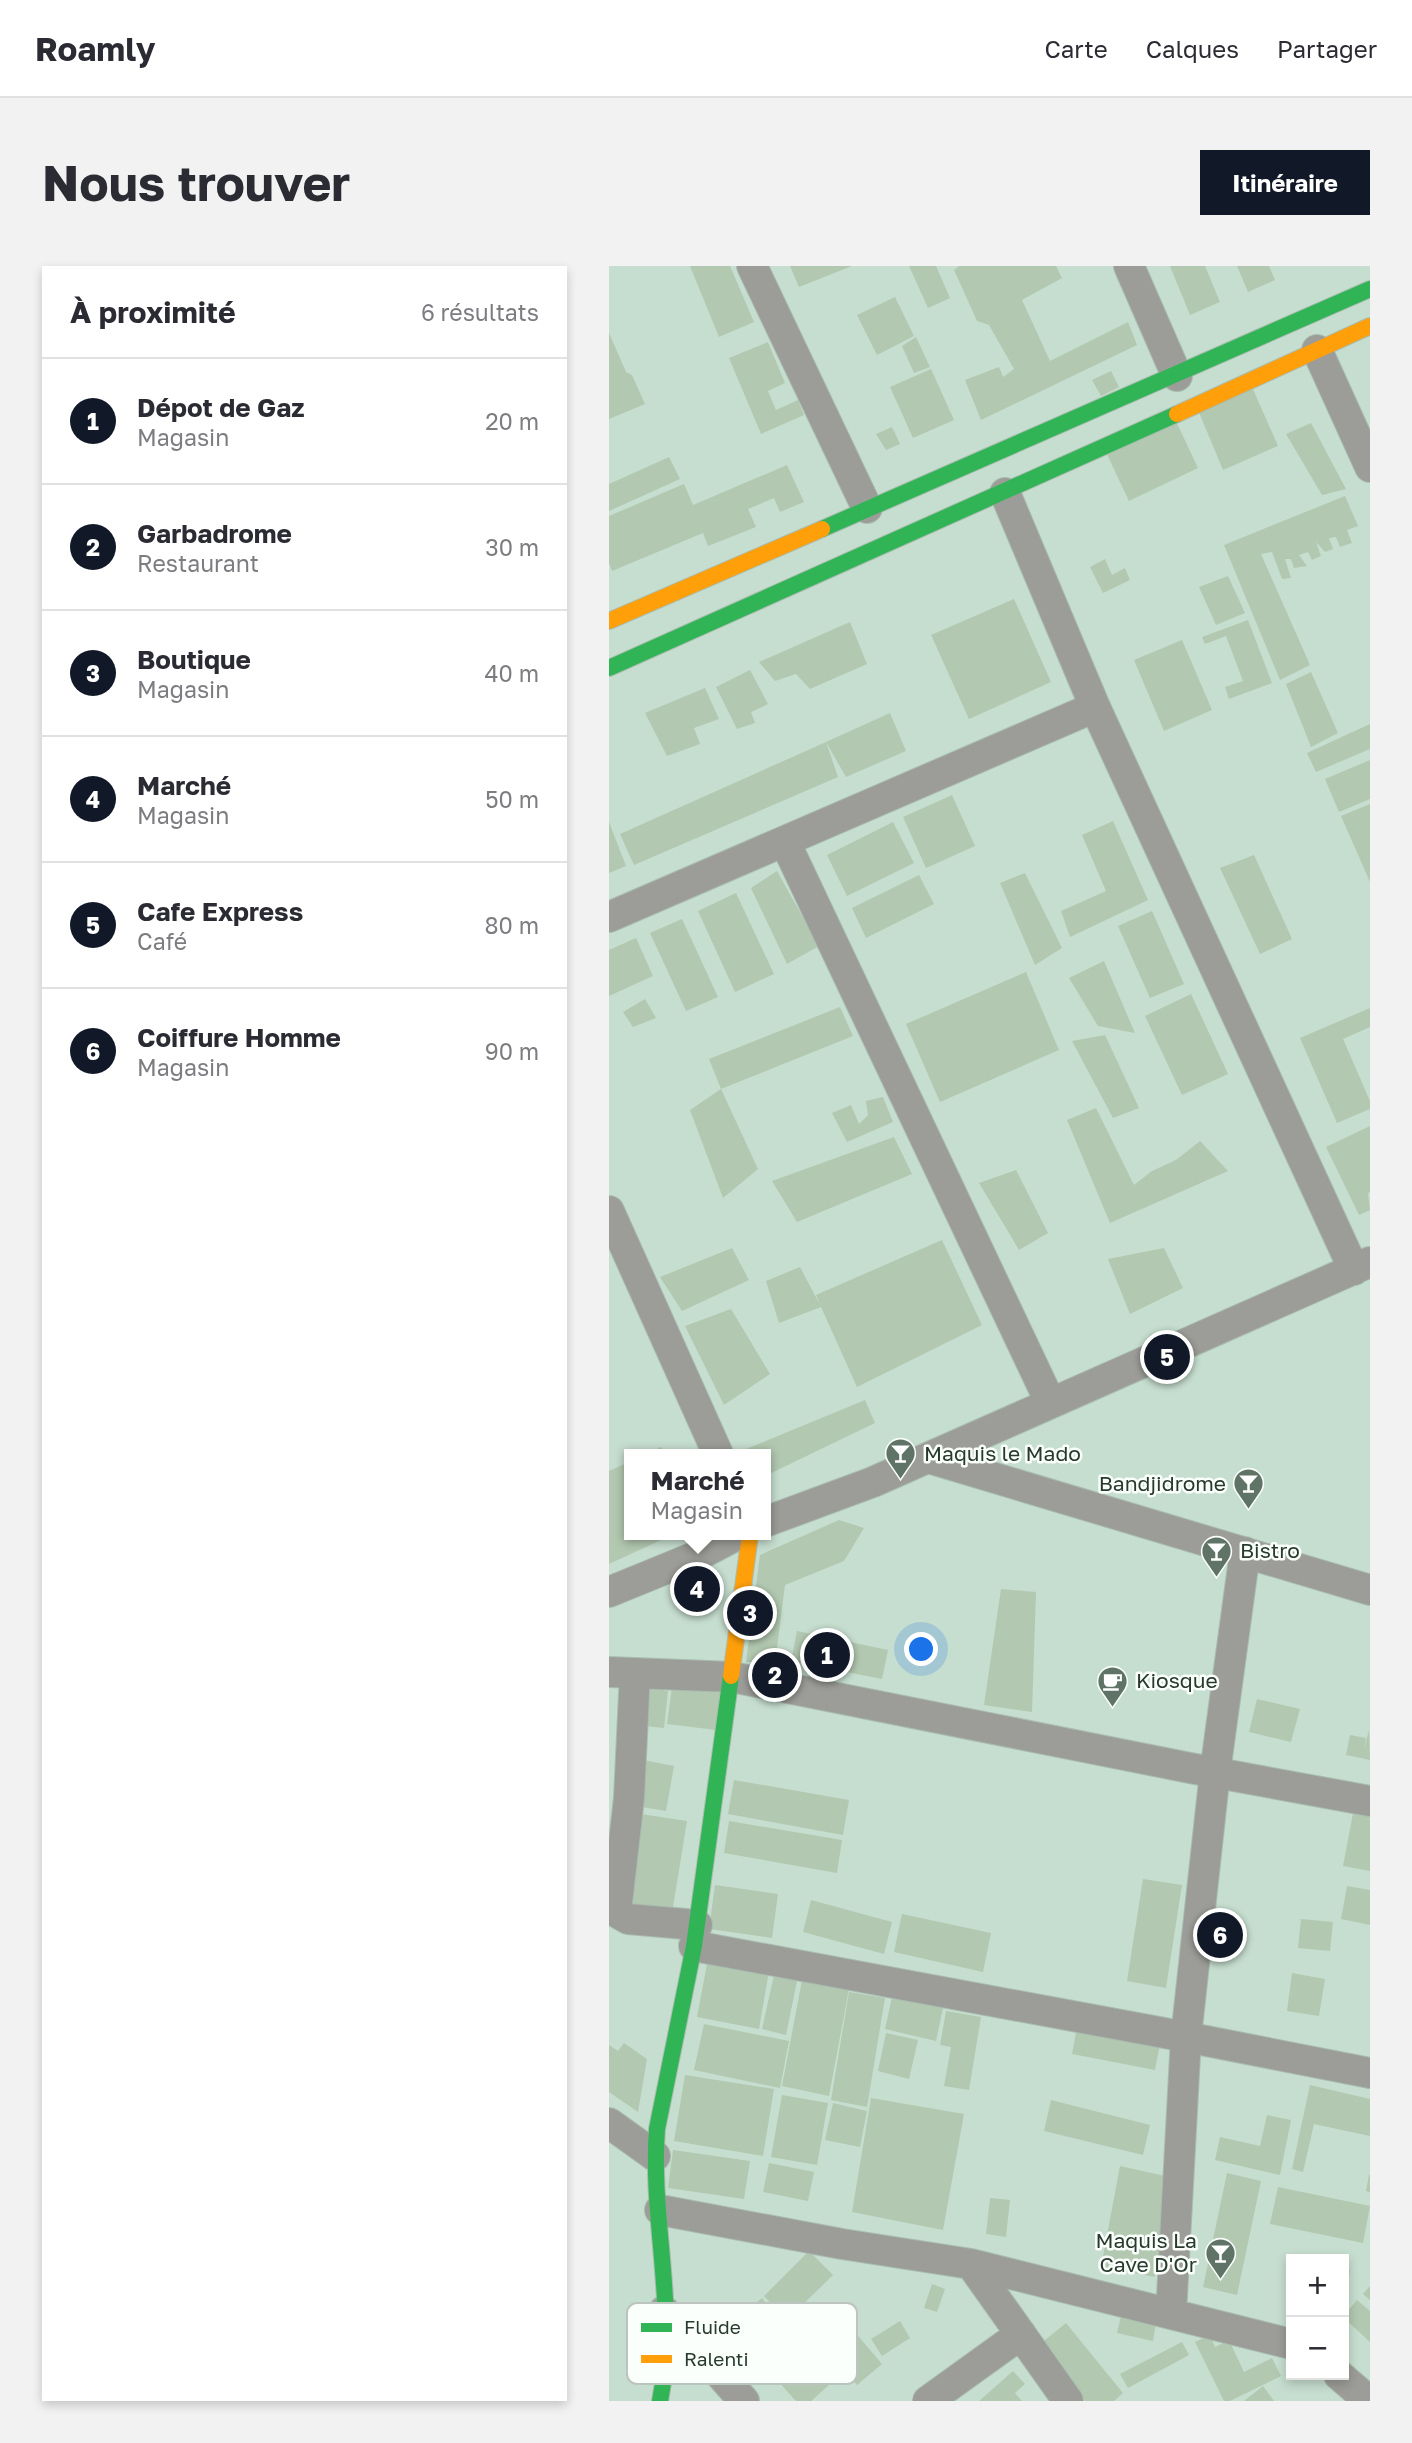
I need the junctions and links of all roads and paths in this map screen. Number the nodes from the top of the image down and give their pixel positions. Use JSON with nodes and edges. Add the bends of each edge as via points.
{"nodes":[{"id":1,"x":752,"y":266,"type":"edge"},
{"id":2,"x":1129,"y":266,"type":"edge"},
{"id":3,"x":1370,"y":289,"type":"edge"},
{"id":4,"x":1370,"y":326,"type":"edge"},
{"id":5,"x":1317,"y":350,"type":"junction"},
{"id":6,"x":1177,"y":376,"type":"junction"},
{"id":7,"x":1370,"y":467,"type":"edge"},
{"id":8,"x":1005,"y":493,"type":"junction"},
{"id":9,"x":867,"y":508,"type":"junction"},
{"id":10,"x":609,"y":621,"type":"edge"},
{"id":11,"x":609,"y":668,"type":"edge"},
{"id":12,"x":1095,"y":707,"type":"junction"},
{"id":13,"x":785,"y":842,"type":"junction"},
{"id":14,"x":609,"y":917,"type":"edge"},
{"id":15,"x":609,"y":1211,"type":"edge"},
{"id":16,"x":1362,"y":1266,"type":"edge"},
{"id":17,"x":1050,"y":1402,"type":"junction"},
{"id":18,"x":716,"y":1449,"type":"edge"},
{"id":19,"x":928,"y":1458,"type":"junction"},
{"id":20,"x":771,"y":1520,"type":"edge"},
{"id":21,"x":727,"y":1540,"type":"edge"},
{"id":22,"x":749,"y":1540,"type":"edge"},
{"id":23,"x":1245,"y":1552,"type":"junction"},
{"id":24,"x":1370,"y":1590,"type":"edge"},
{"id":25,"x":609,"y":1592,"type":"edge"},
{"id":26,"x":622,"y":1672,"type":"edge"},
{"id":27,"x":732,"y":1677,"type":"junction"},
{"id":28,"x":1215,"y":1772,"type":"junction"},
{"id":29,"x":1370,"y":1801,"type":"edge"},
{"id":30,"x":695,"y":1935,"type":"junction"},
{"id":31,"x":1187,"y":2037,"type":"junction"},
{"id":32,"x":1370,"y":2073,"type":"edge"},
{"id":33,"x":609,"y":2123,"type":"edge"},
{"id":34,"x":655,"y":2156,"type":"junction"},
{"id":35,"x":660,"y":2210,"type":"junction"},
{"id":36,"x":971,"y":2264,"type":"junction"},
{"id":37,"x":664,"y":2303,"type":"edge"},
{"id":38,"x":1171,"y":2314,"type":"junction"},
{"id":39,"x":1021,"y":2334,"type":"junction"},
{"id":40,"x":1286,"y":2343,"type":"edge"},
{"id":41,"x":1345,"y":2380,"type":"edge"},
{"id":42,"x":729,"y":2384,"type":"edge"},
{"id":43,"x":744,"y":2401,"type":"edge"},
{"id":44,"x":928,"y":2401,"type":"edge"},
{"id":45,"x":1068,"y":2401,"type":"edge"},
{"id":46,"x":1369,"y":2401,"type":"edge"}],
"edges":[{"from":1,"to":9,"type":"street"},
{"from":2,"to":6,"type":"street"},
{"from":3,"to":6,"type":"street"},
{"from":4,"to":5,"type":"street"},
{"from":5,"to":7,"type":"street"},
{"from":5,"to":8,"type":"street"},
{"from":6,"to":9,"type":"street"},
{"from":8,"to":11,"type":"street"},
{"from":8,"to":12,"type":"street"},
{"from":9,"to":10,"type":"street"},
{"from":12,"to":13,"type":"street"},
{"from":12,"to":16,"type":"street"},
{"from":13,"to":14,"type":"street"},
{"from":13,"to":17,"type":"street"},
{"from":15,"to":18,"type":"street"},
{"from":16,"to":17,"type":"street"},
{"from":17,"to":19,"type":"street"},
{"from":19,"to":20,"type":"street"},
{"from":19,"to":23,"type":"street"},
{"from":21,"to":25,"type":"street"},
{"from":22,"to":27,"type":"street"},
{"from":23,"to":24,"type":"street"},
{"from":23,"to":28,"type":"street"},
{"from":26,"to":27,"type":"street"},
{"from":26,"to":30,"type":"street","via":[[629,1798],[617,1912],[628,1919]]},
{"from":27,"to":28,"type":"street"},
{"from":27,"to":30,"type":"street"},
{"from":28,"to":29,"type":"street"},
{"from":28,"to":31,"type":"street"},
{"from":30,"to":31,"type":"street"},
{"from":30,"to":34,"type":"street","via":[[661,2102]]},
{"from":31,"to":32,"type":"street"},
{"from":31,"to":38,"type":"street"},
{"from":33,"to":34,"type":"street"},
{"from":34,"to":35,"type":"street"},
{"from":35,"to":36,"type":"street"},
{"from":35,"to":37,"type":"street"},
{"from":36,"to":38,"type":"street"},
{"from":36,"to":39,"type":"street"},
{"from":38,"to":40,"type":"street"},
{"from":39,"to":44,"type":"street"},
{"from":39,"to":45,"type":"street"},
{"from":41,"to":46,"type":"street"},
{"from":42,"to":43,"type":"street"}]}
